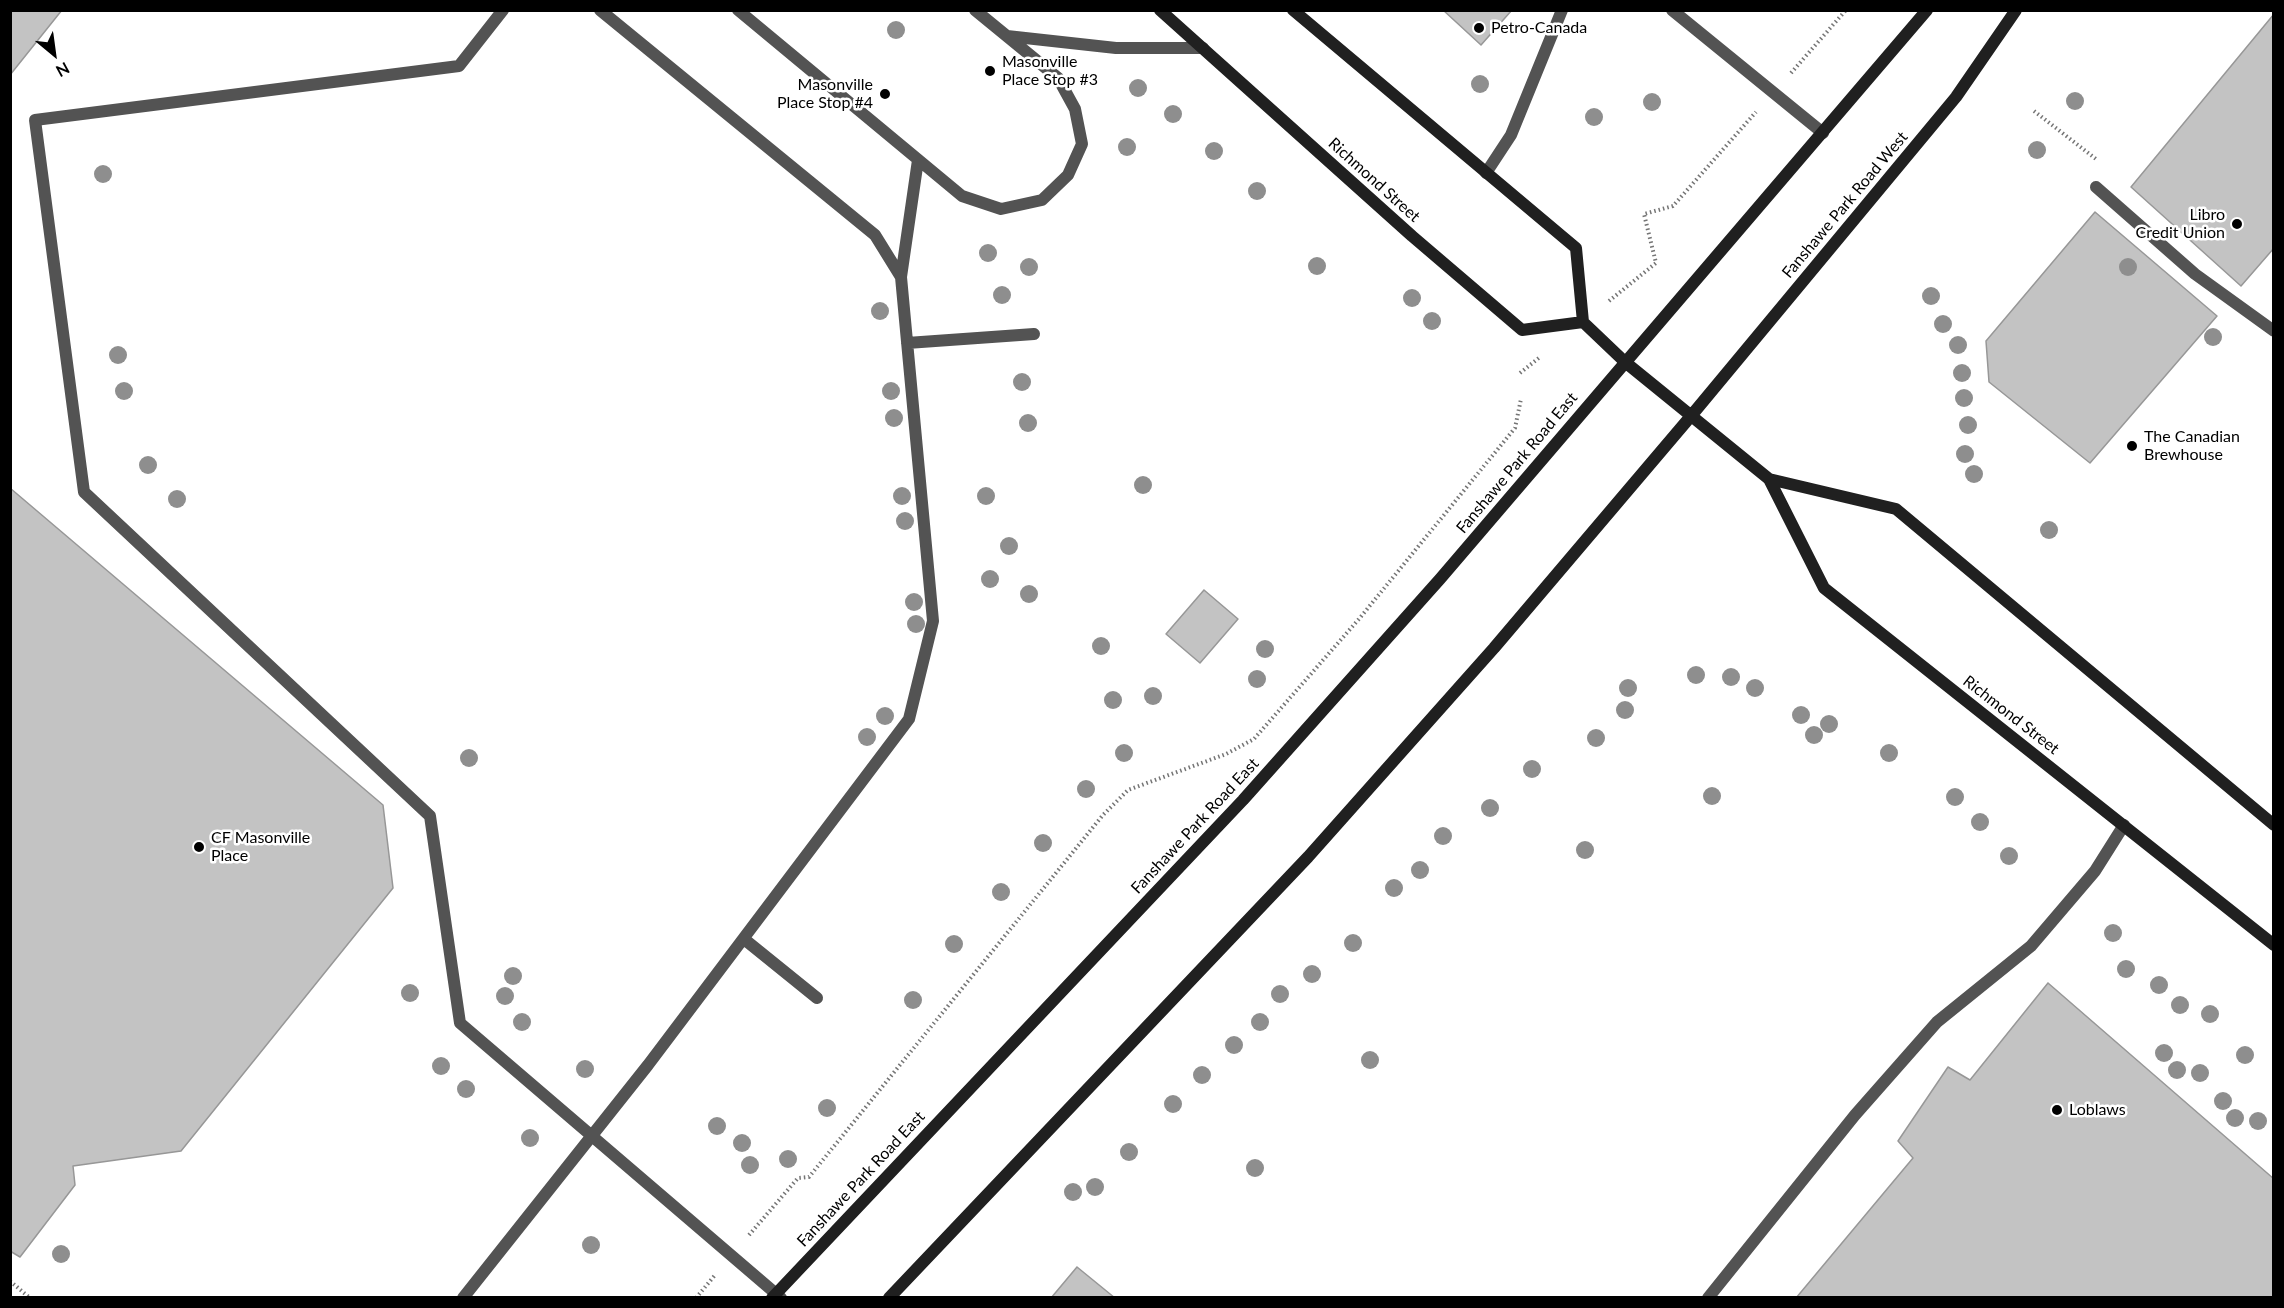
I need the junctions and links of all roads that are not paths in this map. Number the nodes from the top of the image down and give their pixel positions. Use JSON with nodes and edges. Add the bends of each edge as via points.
{"nodes":[{"id":1,"x":503,"y":10,"type":"edge"},
{"id":2,"x":600,"y":10,"type":"edge"},
{"id":3,"x":738,"y":10,"type":"edge"},
{"id":4,"x":975,"y":10,"type":"edge"},
{"id":5,"x":1160,"y":10,"type":"edge"},
{"id":6,"x":1293,"y":10,"type":"edge"},
{"id":7,"x":1562,"y":10,"type":"edge"},
{"id":8,"x":1672,"y":10,"type":"edge"},
{"id":9,"x":1927,"y":10,"type":"edge"},
{"id":10,"x":2016,"y":10,"type":"edge"},
{"id":11,"x":1006,"y":36,"type":"junction"},
{"id":12,"x":1203,"y":48,"type":"junction"},
{"id":13,"x":1823,"y":133,"type":"junction"},
{"id":14,"x":918,"y":160,"type":"junction"},
{"id":15,"x":1486,"y":173,"type":"junction"},
{"id":16,"x":2096,"y":188,"type":"dead end"},
{"id":17,"x":902,"y":277,"type":"junction"},
{"id":18,"x":1583,"y":322,"type":"junction"},
{"id":19,"x":2274,"y":331,"type":"edge"},
{"id":20,"x":1034,"y":334,"type":"dead end"},
{"id":21,"x":908,"y":343,"type":"junction"},
{"id":22,"x":1625,"y":362,"type":"junction"},
{"id":23,"x":1691,"y":416,"type":"junction"},
{"id":24,"x":1769,"y":479,"type":"junction"},
{"id":25,"x":2124,"y":825,"type":"junction"},
{"id":26,"x":2274,"y":825,"type":"edge"},
{"id":27,"x":744,"y":939,"type":"junction"},
{"id":28,"x":2274,"y":945,"type":"edge"},
{"id":29,"x":817,"y":998,"type":"dead end"},
{"id":30,"x":592,"y":1137,"type":"junction"},
{"id":31,"x":776,"y":1296,"type":"edge"},
{"id":32,"x":463,"y":1298,"type":"edge"},
{"id":33,"x":889,"y":1298,"type":"edge"},
{"id":34,"x":1708,"y":1298,"type":"edge"}],
"edges":[{"from":1,"to":30,"type":"lane","via":[[459,66],[34,120],[84,492],[430,816],[460,1023]]},
{"from":2,"to":17,"type":"lane","via":[[875,235]]},
{"from":3,"to":14,"type":"lane"},
{"from":4,"to":11,"type":"lane"},
{"from":5,"to":12,"type":"main road","name":"Richmond Street"},
{"from":6,"to":15,"type":"main road"},
{"from":7,"to":15,"type":"lane","via":[[1511,135]]},
{"from":8,"to":13,"type":"lane"},
{"from":9,"to":13,"type":"main road"},
{"from":10,"to":23,"type":"main road","name":"Fanshawe Park Road West","via":[[1956,97]]},
{"from":11,"to":12,"type":"lane","via":[[1116,48]]},
{"from":11,"to":14,"type":"lane","via":[[1058,78],[1075,109],[1082,144],[1068,175],[1042,200],[1001,209],[962,196]]},
{"from":12,"to":18,"type":"main road","name":"Richmond Street","via":[[1522,330]]},
{"from":13,"to":22,"type":"main road"},
{"from":14,"to":17,"type":"lane"},
{"from":15,"to":18,"type":"main road","via":[[1576,248]]},
{"from":16,"to":19,"type":"lane","via":[[2195,274]]},
{"from":17,"to":21,"type":"lane"},
{"from":18,"to":22,"type":"main road","name":"Richmond Street"},
{"from":20,"to":21,"type":"lane"},
{"from":21,"to":27,"type":"lane","via":[[933,621],[909,719]]},
{"from":22,"to":23,"type":"main road","name":"Richmond Street"},
{"from":22,"to":31,"type":"main road","name":"Fanshawe Park Road East","via":[[1440,579],[1243,800]]},
{"from":23,"to":24,"type":"main road","name":"Richmond Street"},
{"from":23,"to":33,"type":"main road","via":[[1494,648],[1308,857]]},
{"from":24,"to":25,"type":"main road","name":"Richmond Street","via":[[1824,588]]},
{"from":24,"to":26,"type":"main road","name":"Richmond Street","via":[[1896,509]]},
{"from":25,"to":28,"type":"main road","name":"Richmond Street"},
{"from":25,"to":34,"type":"lane","via":[[2095,871],[2031,946],[1936,1022],[1855,1115]]},
{"from":27,"to":29,"type":"lane"},
{"from":27,"to":30,"type":"lane"},
{"from":30,"to":31,"type":"lane"},
{"from":30,"to":32,"type":"lane"}]}
